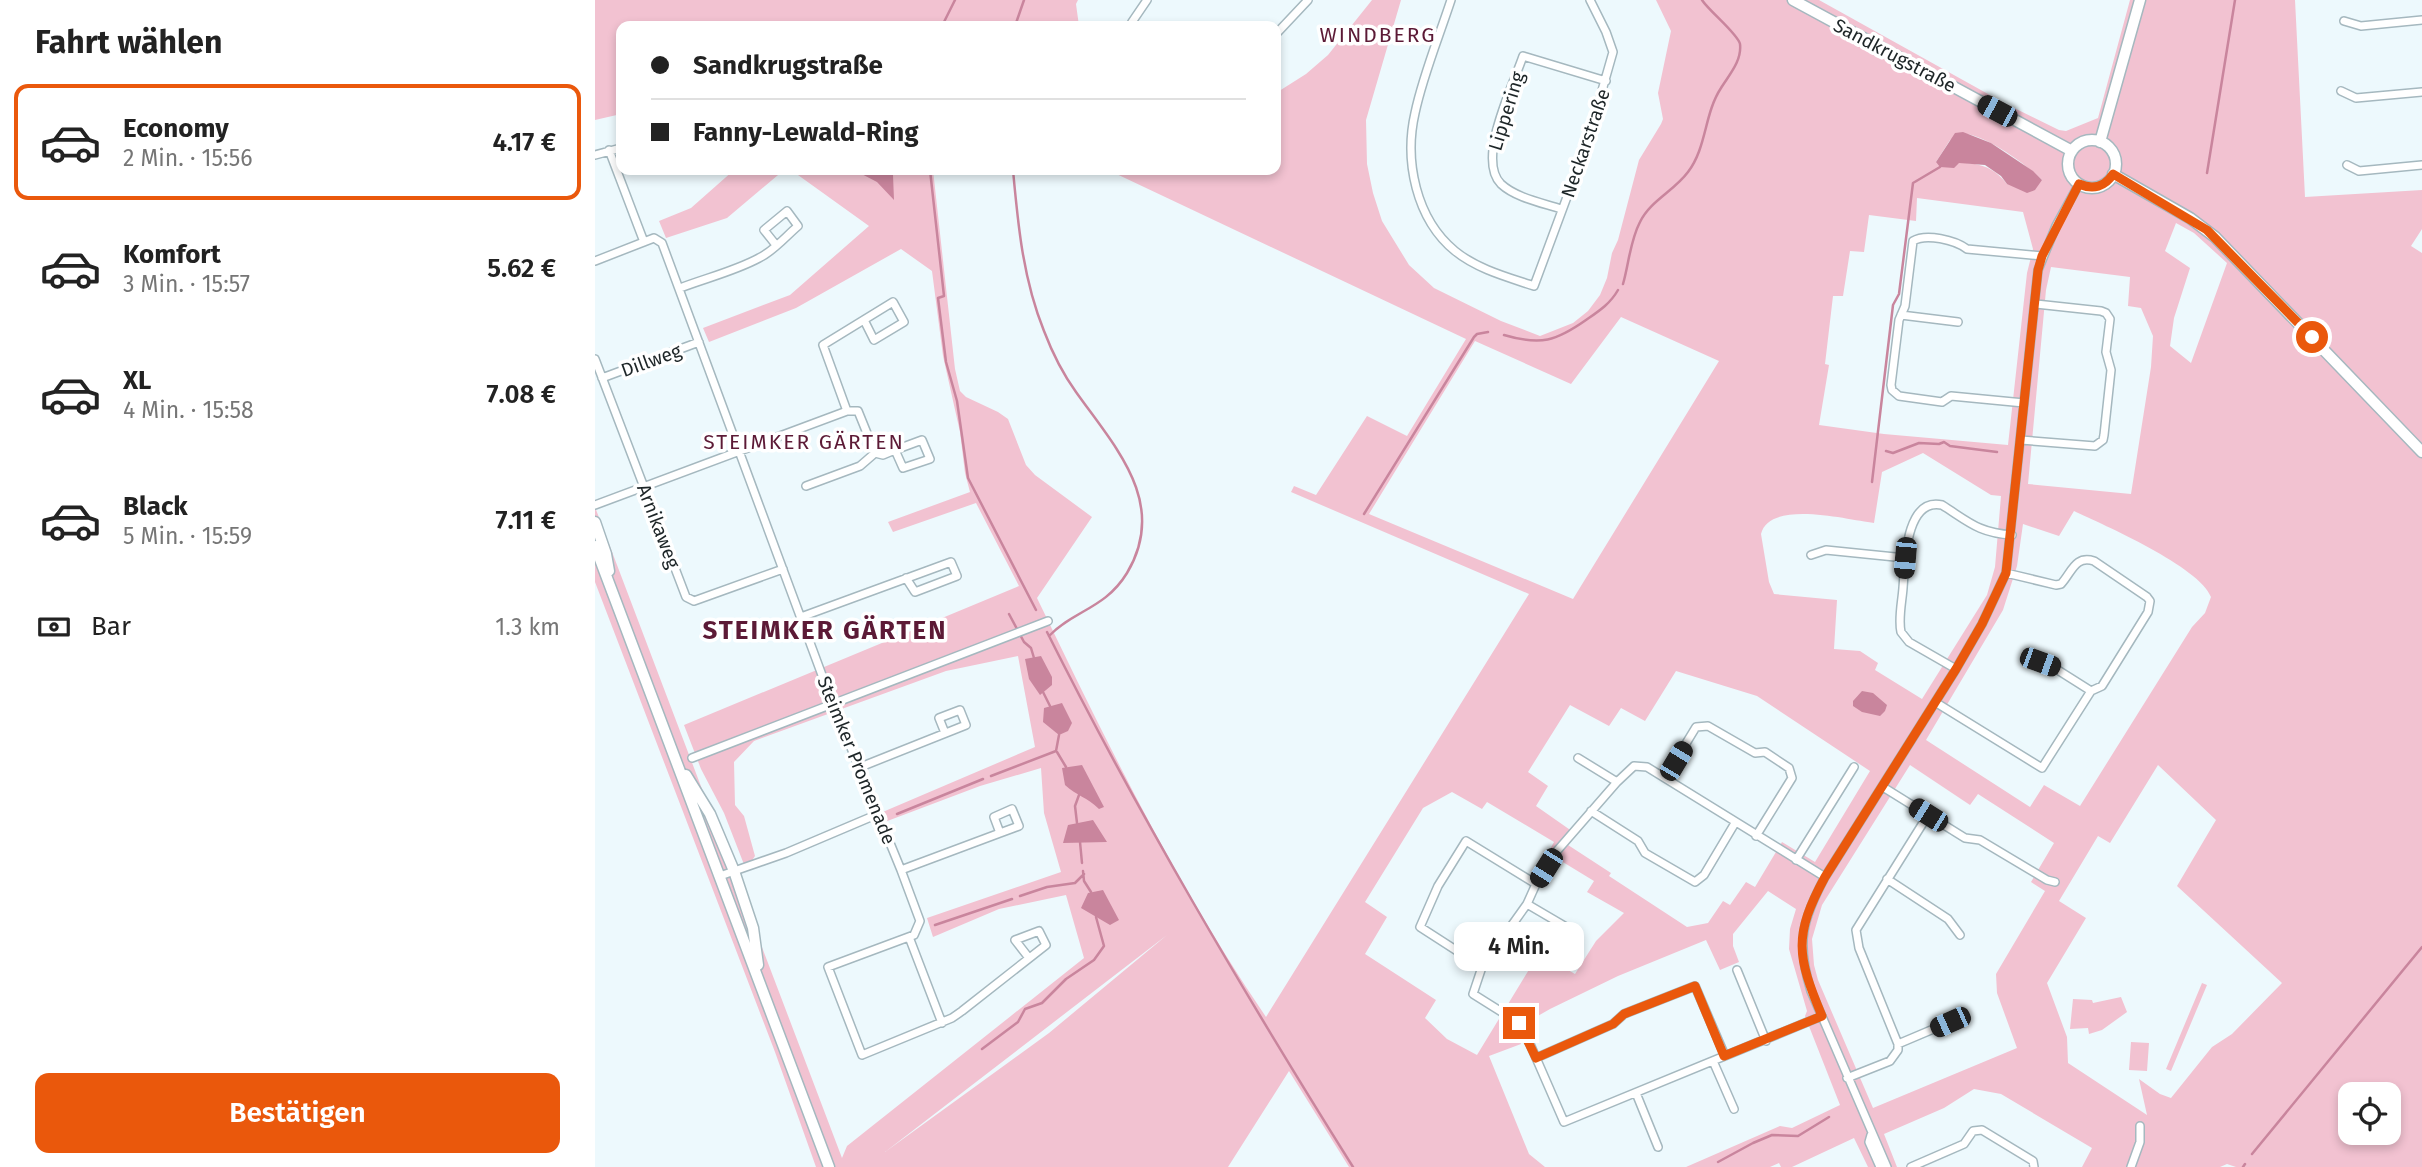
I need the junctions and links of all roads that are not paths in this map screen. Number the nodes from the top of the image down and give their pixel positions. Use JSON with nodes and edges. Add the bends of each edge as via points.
{"nodes":[{"id":1,"x":1147,"y":0,"type":"edge"},
{"id":2,"x":1308,"y":0,"type":"edge"},
{"id":3,"x":1451,"y":0,"type":"edge"},
{"id":4,"x":1590,"y":0,"type":"edge"},
{"id":5,"x":1793,"y":0,"type":"edge"},
{"id":6,"x":2140,"y":0,"type":"edge"},
{"id":7,"x":2422,"y":20,"type":"edge"},
{"id":8,"x":1136,"y":21,"type":"edge"},
{"id":9,"x":2344,"y":21,"type":"dead end"},
{"id":10,"x":1281,"y":29,"type":"edge"},
{"id":11,"x":1606,"y":81,"type":"junction"},
{"id":12,"x":2341,"y":91,"type":"dead end"},
{"id":13,"x":2422,"y":92,"type":"edge"},
{"id":14,"x":2100,"y":142,"type":"junction"},
{"id":15,"x":616,"y":149,"type":"edge"},
{"id":16,"x":609,"y":150,"type":"junction"},
{"id":17,"x":2072,"y":151,"type":"junction"},
{"id":18,"x":595,"y":155,"type":"edge"},
{"id":19,"x":2347,"y":165,"type":"dead end"},
{"id":20,"x":2422,"y":165,"type":"edge"},
{"id":21,"x":616,"y":168,"type":"edge"},
{"id":22,"x":2113,"y":174,"type":"junction"},
{"id":23,"x":619,"y":175,"type":"edge"},
{"id":24,"x":2079,"y":184,"type":"junction"},
{"id":25,"x":1562,"y":209,"type":"junction"},
{"id":26,"x":644,"y":242,"type":"junction"},
{"id":27,"x":776,"y":245,"type":"junction"},
{"id":28,"x":2042,"y":256,"type":"junction"},
{"id":29,"x":595,"y":261,"type":"edge"},
{"id":30,"x":680,"y":288,"type":"junction"},
{"id":31,"x":2036,"y":304,"type":"junction"},
{"id":32,"x":1901,"y":315,"type":"junction"},
{"id":33,"x":864,"y":320,"type":"dead end"},
{"id":34,"x":1958,"y":322,"type":"dead end"},
{"id":35,"x":699,"y":342,"type":"junction"},
{"id":36,"x":595,"y":359,"type":"edge"},
{"id":37,"x":602,"y":378,"type":"junction"},
{"id":38,"x":2024,"y":403,"type":"junction"},
{"id":39,"x":847,"y":411,"type":"junction"},
{"id":40,"x":2021,"y":440,"type":"junction"},
{"id":41,"x":895,"y":450,"type":"junction"},
{"id":42,"x":739,"y":451,"type":"junction"},
{"id":43,"x":2422,"y":452,"type":"edge"},
{"id":44,"x":875,"y":453,"type":"junction"},
{"id":45,"x":806,"y":486,"type":"dead end"},
{"id":46,"x":645,"y":488,"type":"junction"},
{"id":47,"x":595,"y":505,"type":"edge"},
{"id":48,"x":595,"y":522,"type":"edge"},
{"id":49,"x":2012,"y":535,"type":"junction"},
{"id":50,"x":595,"y":546,"type":"edge"},
{"id":51,"x":1811,"y":555,"type":"dead end"},
{"id":52,"x":1905,"y":558,"type":"junction"},
{"id":53,"x":783,"y":569,"type":"junction"},
{"id":54,"x":2006,"y":573,"type":"junction"},
{"id":55,"x":906,"y":578,"type":"junction"},
{"id":56,"x":615,"y":603,"type":"junction"},
{"id":57,"x":801,"y":617,"type":"junction"},
{"id":58,"x":1048,"y":621,"type":"dead end"},
{"id":59,"x":2040,"y":662,"type":"dead end"},
{"id":60,"x":1956,"y":669,"type":"junction"},
{"id":61,"x":2091,"y":691,"type":"junction"},
{"id":62,"x":1935,"y":702,"type":"junction"},
{"id":63,"x":833,"y":704,"type":"junction"},
{"id":64,"x":945,"y":733,"type":"dead end"},
{"id":65,"x":670,"y":743,"type":"junction"},
{"id":66,"x":692,"y":758,"type":"dead end"},
{"id":67,"x":1578,"y":758,"type":"dead end"},
{"id":68,"x":1854,"y":767,"type":"dead end"},
{"id":69,"x":858,"y":768,"type":"junction"},
{"id":70,"x":1665,"y":778,"type":"junction"},
{"id":71,"x":1617,"y":782,"type":"junction"},
{"id":72,"x":1883,"y":787,"type":"junction"},
{"id":73,"x":1591,"y":811,"type":"junction"},
{"id":74,"x":878,"y":814,"type":"junction"},
{"id":75,"x":1928,"y":815,"type":"junction"},
{"id":76,"x":1735,"y":823,"type":"junction"},
{"id":77,"x":1000,"y":833,"type":"dead end"},
{"id":78,"x":1756,"y":836,"type":"junction"},
{"id":79,"x":1796,"y":860,"type":"junction"},
{"id":80,"x":901,"y":870,"type":"junction"},
{"id":81,"x":734,"y":871,"type":"junction"},
{"id":82,"x":720,"y":876,"type":"junction"},
{"id":83,"x":1825,"y":877,"type":"junction"},
{"id":84,"x":1887,"y":879,"type":"junction"},
{"id":85,"x":2055,"y":882,"type":"dead end"},
{"id":86,"x":1536,"y":884,"type":"junction"},
{"id":87,"x":1527,"y":904,"type":"junction"},
{"id":88,"x":1573,"y":931,"type":"dead end"},
{"id":89,"x":1960,"y":935,"type":"dead end"},
{"id":90,"x":909,"y":937,"type":"junction"},
{"id":91,"x":1029,"y":958,"type":"dead end"},
{"id":92,"x":1482,"y":967,"type":"junction"},
{"id":93,"x":1737,"y":970,"type":"dead end"},
{"id":94,"x":764,"y":993,"type":"junction"},
{"id":95,"x":1959,"y":1013,"type":"dead end"},
{"id":96,"x":1822,"y":1016,"type":"junction"},
{"id":97,"x":943,"y":1023,"type":"junction"},
{"id":98,"x":1766,"y":1041,"type":"junction"},
{"id":99,"x":1898,"y":1044,"type":"junction"},
{"id":100,"x":1724,"y":1056,"type":"junction"},
{"id":101,"x":1536,"y":1058,"type":"junction"},
{"id":102,"x":1713,"y":1061,"type":"junction"},
{"id":103,"x":1847,"y":1078,"type":"junction"},
{"id":104,"x":1636,"y":1093,"type":"junction"},
{"id":105,"x":1734,"y":1109,"type":"dead end"},
{"id":106,"x":2140,"y":1126,"type":"dead end"},
{"id":107,"x":1871,"y":1135,"type":"junction"},
{"id":108,"x":1658,"y":1147,"type":"dead end"},
{"id":109,"x":829,"y":1167,"type":"edge"},
{"id":110,"x":1880,"y":1167,"type":"edge"},
{"id":111,"x":1887,"y":1167,"type":"edge"},
{"id":112,"x":1911,"y":1167,"type":"edge"},
{"id":113,"x":2034,"y":1167,"type":"edge"},
{"id":114,"x":2131,"y":1167,"type":"edge"}],
"edges":[{"from":1,"to":8,"type":"street"},
{"from":2,"to":10,"type":"street"},
{"from":3,"to":25,"type":"street","name":"Neckarstraße","via":[[1414,115],[1411,160],[1417,193],[1433,228],[1455,251],[1487,270],[1534,286]]},
{"from":4,"to":11,"type":"street","name":"Neckarstraße","via":[[1613,52]]},
{"from":5,"to":17,"type":"street","name":"Sandkrugstraße"},
{"from":6,"to":14,"type":"street"},
{"from":7,"to":9,"type":"street","via":[[2361,26]]},
{"from":11,"to":25,"type":"street","name":"Neckarstraße"},
{"from":11,"to":25,"type":"street","name":"Lippering","via":[[1524,56],[1491,146],[1491,166],[1500,184]]},
{"from":12,"to":13,"type":"street","via":[[2357,98]]},
{"from":14,"to":17,"type":"street","via":[[2085,141]]},
{"from":14,"to":22,"type":"street","via":[[2113,153]]},
{"from":15,"to":16,"type":"street"},
{"from":16,"to":18,"type":"street"},
{"from":16,"to":21,"type":"street"},
{"from":17,"to":24,"type":"street","via":[[2068,166]]},
{"from":19,"to":20,"type":"street","via":[[2359,171]]},
{"from":22,"to":24,"type":"street","via":[[2100,186]]},
{"from":22,"to":43,"type":"street","via":[[2215,237]]},
{"from":23,"to":26,"type":"street"},
{"from":24,"to":28,"type":"street"},
{"from":26,"to":29,"type":"street"},
{"from":26,"to":30,"type":"street","name":"Steimker Promenade","via":[[654,238],[662,243]]},
{"from":27,"to":27,"type":"street","via":[[798,226],[787,211],[764,230]]},
{"from":27,"to":30,"type":"street","via":[[760,258]]},
{"from":28,"to":31,"type":"street"},
{"from":28,"to":32,"type":"street","via":[[1917,238],[1911,247]]},
{"from":30,"to":35,"type":"street","name":"Steimker Promenade"},
{"from":31,"to":38,"type":"street"},
{"from":31,"to":40,"type":"street","via":[[2108,315],[2106,352],[2111,370],[2105,435],[2095,446]]},
{"from":32,"to":34,"type":"street"},
{"from":32,"to":38,"type":"street","via":[[1891,385],[1894,393],[1942,402],[1951,396]]},
{"from":33,"to":39,"type":"street","via":[[874,340],[904,321],[893,302],[823,345]]},
{"from":35,"to":37,"type":"street","name":"Dillweg"},
{"from":35,"to":42,"type":"street","name":"Steimker Promenade"},
{"from":36,"to":37,"type":"street","name":"Arnikaweg"},
{"from":37,"to":46,"type":"street","name":"Arnikaweg"},
{"from":38,"to":40,"type":"street"},
{"from":39,"to":42,"type":"street"},
{"from":39,"to":44,"type":"street","via":[[858,411]]},
{"from":40,"to":49,"type":"street"},
{"from":41,"to":41,"type":"street","via":[[922,440],[930,459],[903,468]]},
{"from":41,"to":44,"type":"street"},
{"from":42,"to":46,"type":"street"},
{"from":42,"to":53,"type":"street","name":"Steimker Promenade"},
{"from":44,"to":45,"type":"street","via":[[860,466]]},
{"from":46,"to":47,"type":"street"},
{"from":46,"to":53,"type":"street","name":"Arnikaweg","via":[[686,597],[694,601]]},
{"from":48,"to":56,"type":"street"},
{"from":49,"to":52,"type":"street","via":[[1990,534],[1942,505],[1928,504],[1908,533]]},
{"from":49,"to":54,"type":"street"},
{"from":50,"to":56,"type":"street"},
{"from":51,"to":52,"type":"street","via":[[1826,550]]},
{"from":52,"to":60,"type":"street","via":[[1901,632],[1909,642]]},
{"from":53,"to":57,"type":"street","name":"Steimker Promenade"},
{"from":54,"to":60,"type":"street"},
{"from":54,"to":61,"type":"street","via":[[2056,585],[2076,563],[2087,559],[2150,601],[2102,686]]},
{"from":55,"to":55,"type":"street","via":[[951,562],[957,576],[915,592]]},
{"from":55,"to":57,"type":"street"},
{"from":56,"to":65,"type":"street"},
{"from":57,"to":63,"type":"street","name":"Steimker Promenade"},
{"from":58,"to":63,"type":"street"},
{"from":59,"to":61,"type":"street"},
{"from":60,"to":62,"type":"street"},
{"from":61,"to":62,"type":"street","via":[[2042,768]]},
{"from":62,"to":72,"type":"street"},
{"from":63,"to":66,"type":"street"},
{"from":63,"to":69,"type":"street","name":"Steimker Promenade"},
{"from":64,"to":69,"type":"street"},
{"from":65,"to":81,"type":"street","via":[[703,800]]},
{"from":65,"to":82,"type":"street"},
{"from":67,"to":71,"type":"street"},
{"from":68,"to":79,"type":"street"},
{"from":69,"to":74,"type":"street","name":"Steimker Promenade"},
{"from":70,"to":71,"type":"street","via":[[1640,766],[1628,770]]},
{"from":70,"to":76,"type":"street"},
{"from":70,"to":78,"type":"street","via":[[1696,727],[1708,726],[1755,753],[1765,752],[1789,768],[1792,778]]},
{"from":71,"to":73,"type":"street"},
{"from":72,"to":75,"type":"street"},
{"from":72,"to":83,"type":"street"},
{"from":73,"to":76,"type":"street","via":[[1638,841],[1645,853],[1695,882],[1704,875]]},
{"from":73,"to":86,"type":"street"},
{"from":74,"to":80,"type":"street","name":"Steimker Promenade"},
{"from":74,"to":81,"type":"street"},
{"from":75,"to":84,"type":"street"},
{"from":75,"to":85,"type":"street"},
{"from":76,"to":78,"type":"street"},
{"from":77,"to":80,"type":"street"},
{"from":78,"to":79,"type":"street"},
{"from":79,"to":83,"type":"street"},
{"from":80,"to":90,"type":"street","name":"Steimker Promenade","via":[[920,920]]},
{"from":81,"to":82,"type":"street"},
{"from":81,"to":94,"type":"street","via":[[753,928]]},
{"from":82,"to":94,"type":"street"},
{"from":83,"to":96,"type":"street","via":[[1808,909],[1802,940],[1805,973]]},
{"from":84,"to":89,"type":"street","via":[[1948,919]]},
{"from":84,"to":99,"type":"street","via":[[1859,923],[1856,938]]},
{"from":86,"to":87,"type":"street"},
{"from":86,"to":92,"type":"street","via":[[1466,841],[1420,927]]},
{"from":87,"to":88,"type":"street"},
{"from":87,"to":92,"type":"street"},
{"from":90,"to":97,"type":"street"},
{"from":90,"to":97,"type":"street","via":[[828,967],[854,1036],[862,1055]]},
{"from":91,"to":97,"type":"street"},
{"from":92,"to":101,"type":"street","via":[[1473,994],[1519,1023]]},
{"from":93,"to":98,"type":"street"},
{"from":94,"to":109,"type":"street"},
{"from":95,"to":99,"type":"street","via":[[1950,1022]]},
{"from":96,"to":98,"type":"street"},
{"from":96,"to":103,"type":"street"},
{"from":98,"to":100,"type":"street"},
{"from":99,"to":103,"type":"street","via":[[1890,1061]]},
{"from":100,"to":101,"type":"street","via":[[1695,986],[1624,1014],[1613,1024]]},
{"from":100,"to":102,"type":"street"},
{"from":101,"to":104,"type":"street","via":[[1564,1122]]},
{"from":102,"to":104,"type":"street"},
{"from":102,"to":105,"type":"street"},
{"from":103,"to":107,"type":"street"},
{"from":104,"to":108,"type":"street"},
{"from":106,"to":114,"type":"street"},
{"from":107,"to":110,"type":"street","via":[[1869,1142]]},
{"from":107,"to":111,"type":"street"},
{"from":112,"to":113,"type":"street","via":[[1964,1144],[1973,1131],[1982,1130],[2033,1161]]}]}
